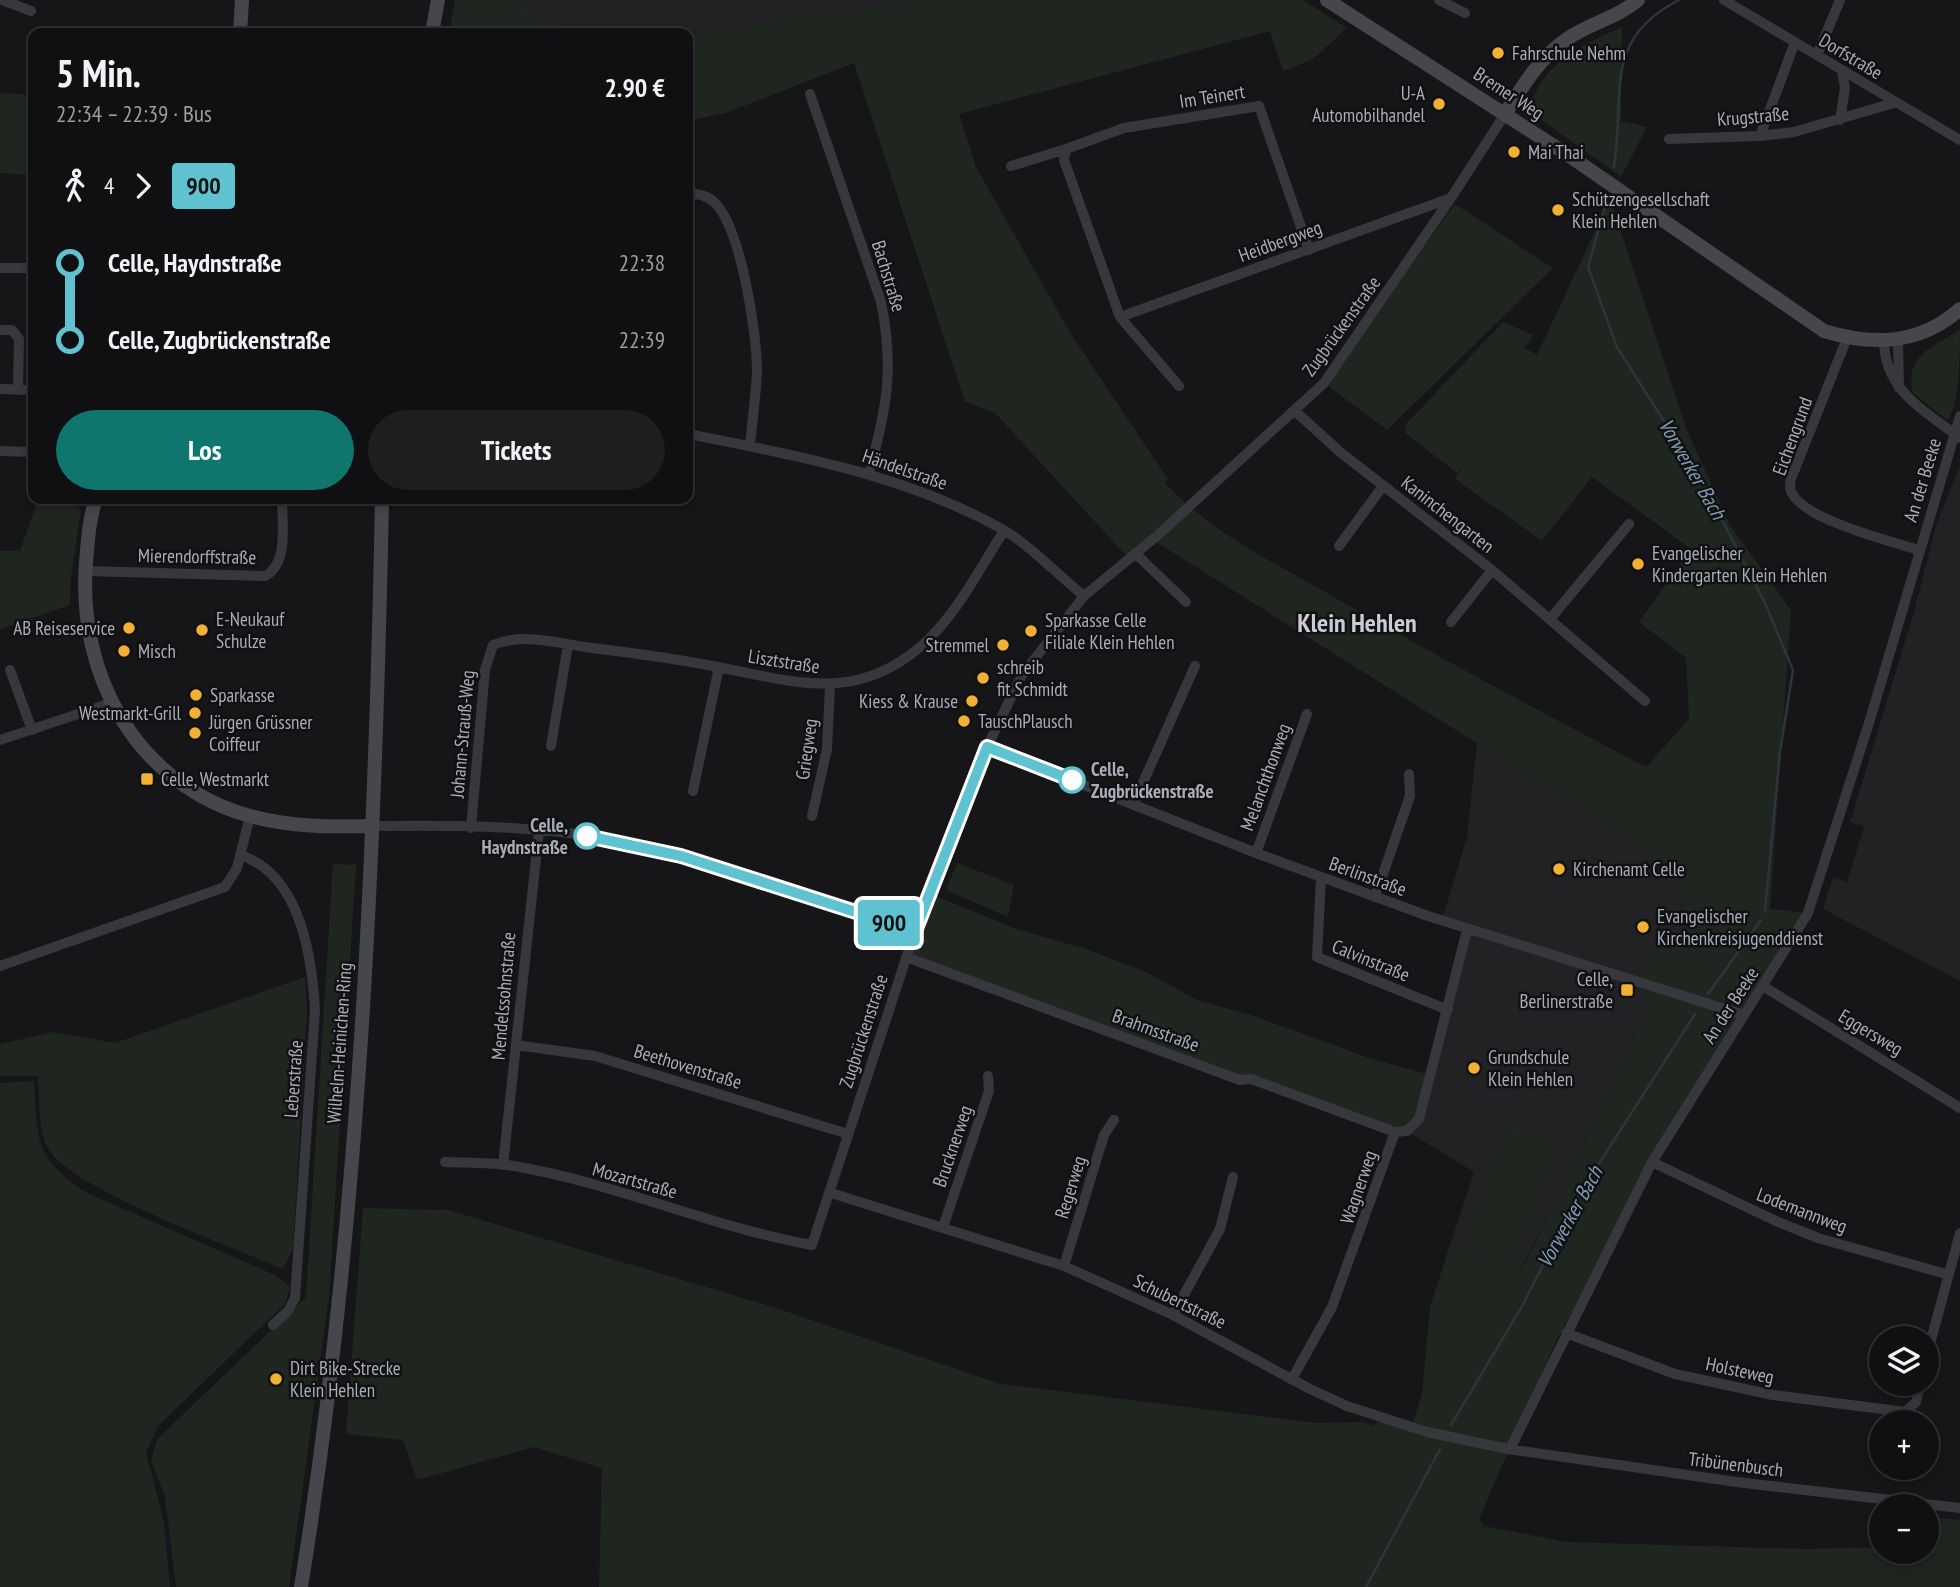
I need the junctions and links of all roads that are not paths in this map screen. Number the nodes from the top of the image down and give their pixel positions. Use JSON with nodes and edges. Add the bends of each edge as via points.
{"nodes":[{"id":1,"x":2,"y":0,"type":"edge"},
{"id":2,"x":242,"y":0,"type":"edge"},
{"id":3,"x":438,"y":0,"type":"edge"},
{"id":4,"x":1327,"y":0,"type":"edge"},
{"id":5,"x":1438,"y":0,"type":"edge"},
{"id":6,"x":1638,"y":0,"type":"edge"},
{"id":7,"x":1724,"y":0,"type":"edge"},
{"id":8,"x":1840,"y":0,"type":"edge"},
{"id":9,"x":31,"y":11,"type":"dead end"},
{"id":10,"x":1465,"y":13,"type":"dead end"},
{"id":11,"x":240,"y":28,"type":"edge"},
{"id":12,"x":433,"y":28,"type":"edge"},
{"id":13,"x":1795,"y":42,"type":"junction"},
{"id":14,"x":1817,"y":55,"type":"junction"},
{"id":15,"x":1842,"y":71,"type":"junction"},
{"id":16,"x":810,"y":94,"type":"dead end"},
{"id":17,"x":1894,"y":103,"type":"junction"},
{"id":18,"x":1505,"y":114,"type":"junction"},
{"id":19,"x":1840,"y":120,"type":"junction"},
{"id":20,"x":1760,"y":136,"type":"junction"},
{"id":21,"x":1669,"y":139,"type":"dead end"},
{"id":22,"x":1960,"y":140,"type":"edge"},
{"id":23,"x":1066,"y":149,"type":"junction"},
{"id":24,"x":1011,"y":166,"type":"dead end"},
{"id":25,"x":693,"y":194,"type":"edge"},
{"id":26,"x":1451,"y":198,"type":"junction"},
{"id":27,"x":1309,"y":250,"type":"junction"},
{"id":28,"x":0,"y":268,"type":"edge"},
{"id":29,"x":28,"y":268,"type":"edge"},
{"id":30,"x":1960,"y":309,"type":"edge"},
{"id":31,"x":1120,"y":317,"type":"junction"},
{"id":32,"x":0,"y":330,"type":"edge"},
{"id":33,"x":1847,"y":338,"type":"junction"},
{"id":34,"x":1891,"y":341,"type":"junction"},
{"id":35,"x":1179,"y":386,"type":"dead end"},
{"id":36,"x":0,"y":389,"type":"edge"},
{"id":37,"x":18,"y":390,"type":"junction"},
{"id":38,"x":28,"y":390,"type":"edge"},
{"id":39,"x":1295,"y":411,"type":"junction"},
{"id":40,"x":1960,"y":416,"type":"edge"},
{"id":41,"x":693,"y":435,"type":"edge"},
{"id":42,"x":1957,"y":436,"type":"edge"},
{"id":43,"x":750,"y":446,"type":"junction"},
{"id":44,"x":0,"y":451,"type":"edge"},
{"id":45,"x":28,"y":452,"type":"edge"},
{"id":46,"x":869,"y":474,"type":"junction"},
{"id":47,"x":1383,"y":486,"type":"junction"},
{"id":48,"x":95,"y":504,"type":"edge"},
{"id":49,"x":282,"y":504,"type":"edge"},
{"id":50,"x":382,"y":504,"type":"edge"},
{"id":51,"x":1629,"y":524,"type":"dead end"},
{"id":52,"x":1004,"y":531,"type":"junction"},
{"id":53,"x":1339,"y":546,"type":"dead end"},
{"id":54,"x":1918,"y":550,"type":"junction"},
{"id":55,"x":1135,"y":553,"type":"junction"},
{"id":56,"x":1492,"y":570,"type":"junction"},
{"id":57,"x":86,"y":571,"type":"junction"},
{"id":58,"x":1084,"y":596,"type":"junction"},
{"id":59,"x":1186,"y":602,"type":"dead end"},
{"id":60,"x":1550,"y":619,"type":"junction"},
{"id":61,"x":1451,"y":622,"type":"dead end"},
{"id":62,"x":493,"y":645,"type":"joint"},
{"id":63,"x":568,"y":645,"type":"junction"},
{"id":64,"x":1195,"y":666,"type":"dead end"},
{"id":65,"x":719,"y":667,"type":"junction"},
{"id":66,"x":10,"y":670,"type":"dead end"},
{"id":67,"x":830,"y":686,"type":"junction"},
{"id":68,"x":1644,"y":701,"type":"dead end"},
{"id":69,"x":111,"y":703,"type":"junction"},
{"id":70,"x":1307,"y":713,"type":"dead end"},
{"id":71,"x":32,"y":730,"type":"junction"},
{"id":72,"x":0,"y":740,"type":"edge"},
{"id":73,"x":551,"y":746,"type":"dead end"},
{"id":74,"x":987,"y":747,"type":"junction"},
{"id":75,"x":1409,"y":774,"type":"dead end"},
{"id":76,"x":694,"y":791,"type":"dead end"},
{"id":77,"x":1133,"y":805,"type":"junction"},
{"id":78,"x":250,"y":816,"type":"junction"},
{"id":79,"x":812,"y":817,"type":"dead end"},
{"id":80,"x":371,"y":826,"type":"junction"},
{"id":81,"x":471,"y":828,"type":"junction"},
{"id":82,"x":539,"y":831,"type":"junction"},
{"id":83,"x":1256,"y":853,"type":"junction"},
{"id":84,"x":240,"y":855,"type":"junction"},
{"id":85,"x":1321,"y":877,"type":"junction"},
{"id":86,"x":1375,"y":897,"type":"junction"},
{"id":87,"x":1467,"y":930,"type":"junction"},
{"id":88,"x":915,"y":931,"type":"junction"},
{"id":89,"x":906,"y":957,"type":"junction"},
{"id":90,"x":0,"y":966,"type":"edge"},
{"id":91,"x":1763,"y":986,"type":"junction"},
{"id":92,"x":1448,"y":1010,"type":"junction"},
{"id":93,"x":1744,"y":1015,"type":"junction"},
{"id":94,"x":516,"y":1045,"type":"junction"},
{"id":95,"x":988,"y":1076,"type":"dead end"},
{"id":96,"x":1960,"y":1108,"type":"edge"},
{"id":97,"x":1114,"y":1120,"type":"dead end"},
{"id":98,"x":1395,"y":1132,"type":"junction"},
{"id":99,"x":848,"y":1134,"type":"junction"},
{"id":100,"x":445,"y":1162,"type":"dead end"},
{"id":101,"x":1652,"y":1162,"type":"junction"},
{"id":102,"x":503,"y":1165,"type":"junction"},
{"id":103,"x":1233,"y":1177,"type":"dead end"},
{"id":104,"x":831,"y":1193,"type":"junction"},
{"id":105,"x":943,"y":1227,"type":"junction"},
{"id":106,"x":1960,"y":1233,"type":"edge"},
{"id":107,"x":812,"y":1245,"type":"joint"},
{"id":108,"x":1064,"y":1266,"type":"junction"},
{"id":109,"x":1946,"y":1274,"type":"junction"},
{"id":110,"x":1173,"y":1315,"type":"junction"},
{"id":111,"x":273,"y":1325,"type":"dead end"},
{"id":112,"x":1934,"y":1326,"type":"edge"},
{"id":113,"x":1566,"y":1334,"type":"junction"},
{"id":114,"x":1292,"y":1379,"type":"junction"},
{"id":115,"x":1916,"y":1396,"type":"edge"},
{"id":116,"x":1509,"y":1449,"type":"junction"},
{"id":117,"x":1960,"y":1508,"type":"edge"},
{"id":118,"x":301,"y":1587,"type":"edge"}],
"edges":[{"from":1,"to":9,"type":"street"},
{"from":2,"to":11,"type":"main road"},
{"from":3,"to":12,"type":"main road"},
{"from":4,"to":18,"type":"main road","name":"Bremer Weg"},
{"from":5,"to":10,"type":"street"},
{"from":6,"to":18,"type":"main road","via":[[1559,45],[1538,66]]},
{"from":7,"to":13,"type":"street","name":"Dorfstraße"},
{"from":8,"to":14,"type":"street"},
{"from":13,"to":14,"type":"street","name":"Dorfstraße"},
{"from":13,"to":20,"type":"street"},
{"from":14,"to":15,"type":"street","name":"Dorfstraße"},
{"from":15,"to":17,"type":"street","name":"Dorfstraße"},
{"from":15,"to":19,"type":"street","via":[[1845,88]]},
{"from":16,"to":46,"type":"street","name":"Bachstraße","via":[[887,330],[889,385]]},
{"from":17,"to":19,"type":"street","name":"Krugstraße"},
{"from":17,"to":22,"type":"street","name":"Dorfstraße"},
{"from":18,"to":26,"type":"street","name":"Zugbrückenstraße"},
{"from":18,"to":33,"type":"main road","name":"Bremer Weg","via":[[1802,319]]},
{"from":19,"to":20,"type":"street","name":"Krugstraße"},
{"from":20,"to":21,"type":"street","name":"Krugstraße"},
{"from":23,"to":24,"type":"street","name":"Im Teinert"},
{"from":23,"to":27,"type":"street","name":"Im Teinert","via":[[1124,128],[1259,106]]},
{"from":23,"to":31,"type":"street","via":[[1064,160]]},
{"from":25,"to":43,"type":"street","via":[[719,208],[745,274],[757,370]]},
{"from":26,"to":27,"type":"street","name":"Heidbergweg"},
{"from":26,"to":39,"type":"street","name":"Zugbrückenstraße","via":[[1324,383]]},
{"from":27,"to":31,"type":"street","name":"Heidbergweg"},
{"from":28,"to":29,"type":"street"},
{"from":30,"to":34,"type":"main road","via":[[1931,329]]},
{"from":31,"to":35,"type":"street"},
{"from":32,"to":37,"type":"street","via":[[12,330],[19,339]]},
{"from":33,"to":34,"type":"main road","name":"Bremer Weg"},
{"from":33,"to":54,"type":"street","name":"Eichengrund","via":[[1795,468],[1792,493],[1802,508]]},
{"from":34,"to":42,"type":"street","via":[[1899,388]]},
{"from":36,"to":37,"type":"street"},
{"from":37,"to":38,"type":"street"},
{"from":39,"to":47,"type":"street","name":"Kaninchengarten"},
{"from":39,"to":55,"type":"street","name":"Zugbrückenstraße"},
{"from":40,"to":42,"type":"street"},
{"from":41,"to":43,"type":"street","name":"Händelstraße"},
{"from":42,"to":54,"type":"street","name":"An der Beeke"},
{"from":43,"to":46,"type":"street","name":"Händelstraße"},
{"from":44,"to":45,"type":"street"},
{"from":46,"to":52,"type":"street","name":"Händelstraße","via":[[950,503]]},
{"from":47,"to":53,"type":"street","name":"Kaninchengarten"},
{"from":47,"to":56,"type":"street","name":"Kaninchengarten"},
{"from":48,"to":57,"type":"main road"},
{"from":49,"to":57,"type":"street","name":"Mierendorffstraße","via":[[279,562],[265,576]]},
{"from":50,"to":80,"type":"main road","name":"Wilhelm-Heinichen-Ring"},
{"from":51,"to":60,"type":"street"},
{"from":52,"to":58,"type":"street","name":"Händelstraße"},
{"from":52,"to":67,"type":"street","name":"Lisztstraße","via":[[940,627],[921,646],[901,662],[869,677]]},
{"from":54,"to":91,"type":"street","name":"An der Beeke","via":[[1816,891]]},
{"from":55,"to":58,"type":"street","name":"Zugbrückenstraße"},
{"from":55,"to":59,"type":"street"},
{"from":56,"to":60,"type":"street","name":"Kaninchengarten"},
{"from":56,"to":61,"type":"street","name":"Kaninchengarten"},
{"from":57,"to":69,"type":"main road","via":[[89,636]]},
{"from":58,"to":74,"type":"street","name":"Zugbrückenstraße","via":[[1026,669]]},
{"from":60,"to":68,"type":"street","name":"Kaninchengarten"},
{"from":62,"to":63,"type":"street","name":"Lisztstraße","via":[[526,638]]},
{"from":62,"to":81,"type":"street","name":"Johann-Strauß-Weg","via":[[485,670]]},
{"from":63,"to":65,"type":"street","name":"Lisztstraße"},
{"from":63,"to":73,"type":"street"},
{"from":64,"to":77,"type":"street"},
{"from":65,"to":67,"type":"street","name":"Lisztstraße"},
{"from":65,"to":76,"type":"street"},
{"from":66,"to":71,"type":"street"},
{"from":67,"to":79,"type":"street","name":"Griegweg","via":[[827,749]]},
{"from":69,"to":71,"type":"street"},
{"from":69,"to":78,"type":"main road","via":[[159,767],[193,792]]},
{"from":70,"to":83,"type":"street","name":"Melanchthonweg"},
{"from":71,"to":72,"type":"street"},
{"from":74,"to":77,"type":"street","name":"Berlinstraße"},
{"from":74,"to":88,"type":"street","name":"Zugbrückenstraße"},
{"from":75,"to":86,"type":"street","via":[[1410,796]]},
{"from":77,"to":83,"type":"street","name":"Berlinstraße"},
{"from":78,"to":80,"type":"main road","via":[[303,825]]},
{"from":78,"to":84,"type":"street"},
{"from":80,"to":81,"type":"street"},
{"from":80,"to":118,"type":"main road","name":"Wilhelm-Heinichen-Ring","via":[[352,1147],[336,1320]]},
{"from":81,"to":82,"type":"street"},
{"from":82,"to":88,"type":"street","via":[[614,840],[681,856]]},
{"from":82,"to":94,"type":"street","name":"Mendelssohnstraße"},
{"from":83,"to":85,"type":"street","name":"Berlinstraße"},
{"from":84,"to":90,"type":"street","via":[[225,887]]},
{"from":84,"to":111,"type":"street","name":"Leberstraße","via":[[264,865],[285,888],[313,973],[315,1010],[295,1298]]},
{"from":85,"to":86,"type":"street","name":"Berlinstraße"},
{"from":85,"to":92,"type":"street","name":"Calvinstraße","via":[[1317,957]]},
{"from":86,"to":87,"type":"street","name":"Berlinstraße"},
{"from":87,"to":92,"type":"street","name":"Wagnerweg"},
{"from":87,"to":93,"type":"street","name":"Berlinstraße"},
{"from":88,"to":89,"type":"street","name":"Zugbrückenstraße"},
{"from":89,"to":98,"type":"street","name":"Brahmsstraße"},
{"from":89,"to":99,"type":"street","name":"Zugbrückenstraße"},
{"from":91,"to":93,"type":"street","name":"An der Beeke"},
{"from":91,"to":96,"type":"street","name":"Eggersweg"},
{"from":92,"to":98,"type":"street","name":"Wagnerweg","via":[[1419,1119],[1407,1131]]},
{"from":93,"to":101,"type":"street","name":"An der Beeke"},
{"from":94,"to":99,"type":"street","name":"Beethovenstraße","via":[[594,1056]]},
{"from":94,"to":102,"type":"street","name":"Mendelssohnstraße"},
{"from":95,"to":105,"type":"street","name":"Brucknerweg","via":[[989,1091]]},
{"from":97,"to":108,"type":"street","name":"Regerweg","via":[[1104,1135]]},
{"from":98,"to":114,"type":"street","name":"Wagnerweg","via":[[1332,1307]]},
{"from":99,"to":104,"type":"street","name":"Zugbrückenstraße"},
{"from":100,"to":102,"type":"street","name":"Mozartstraße"},
{"from":101,"to":109,"type":"street","name":"Lodemannweg","via":[[1818,1238]]},
{"from":101,"to":113,"type":"street","name":"An der Beeke"},
{"from":102,"to":107,"type":"street","name":"Mozartstraße","via":[[545,1172],[770,1238]]},
{"from":103,"to":110,"type":"street","via":[[1220,1229]]},
{"from":104,"to":105,"type":"street","name":"Schubertstraße"},
{"from":104,"to":107,"type":"street","name":"Zugbrückenstraße"},
{"from":105,"to":108,"type":"street","name":"Schubertstraße"},
{"from":106,"to":109,"type":"street"},
{"from":108,"to":110,"type":"street","name":"Schubertstraße"},
{"from":109,"to":112,"type":"street"},
{"from":110,"to":114,"type":"street","name":"Schubertstraße"},
{"from":113,"to":115,"type":"street","name":"Holsteweg","via":[[1675,1374],[1773,1395],[1906,1412]]},
{"from":113,"to":116,"type":"street","name":"An der Beeke"},
{"from":114,"to":116,"type":"street","name":"Schubertstraße","via":[[1380,1417],[1454,1439]]},
{"from":116,"to":117,"type":"street","name":"Tribünenbusch"}]}
